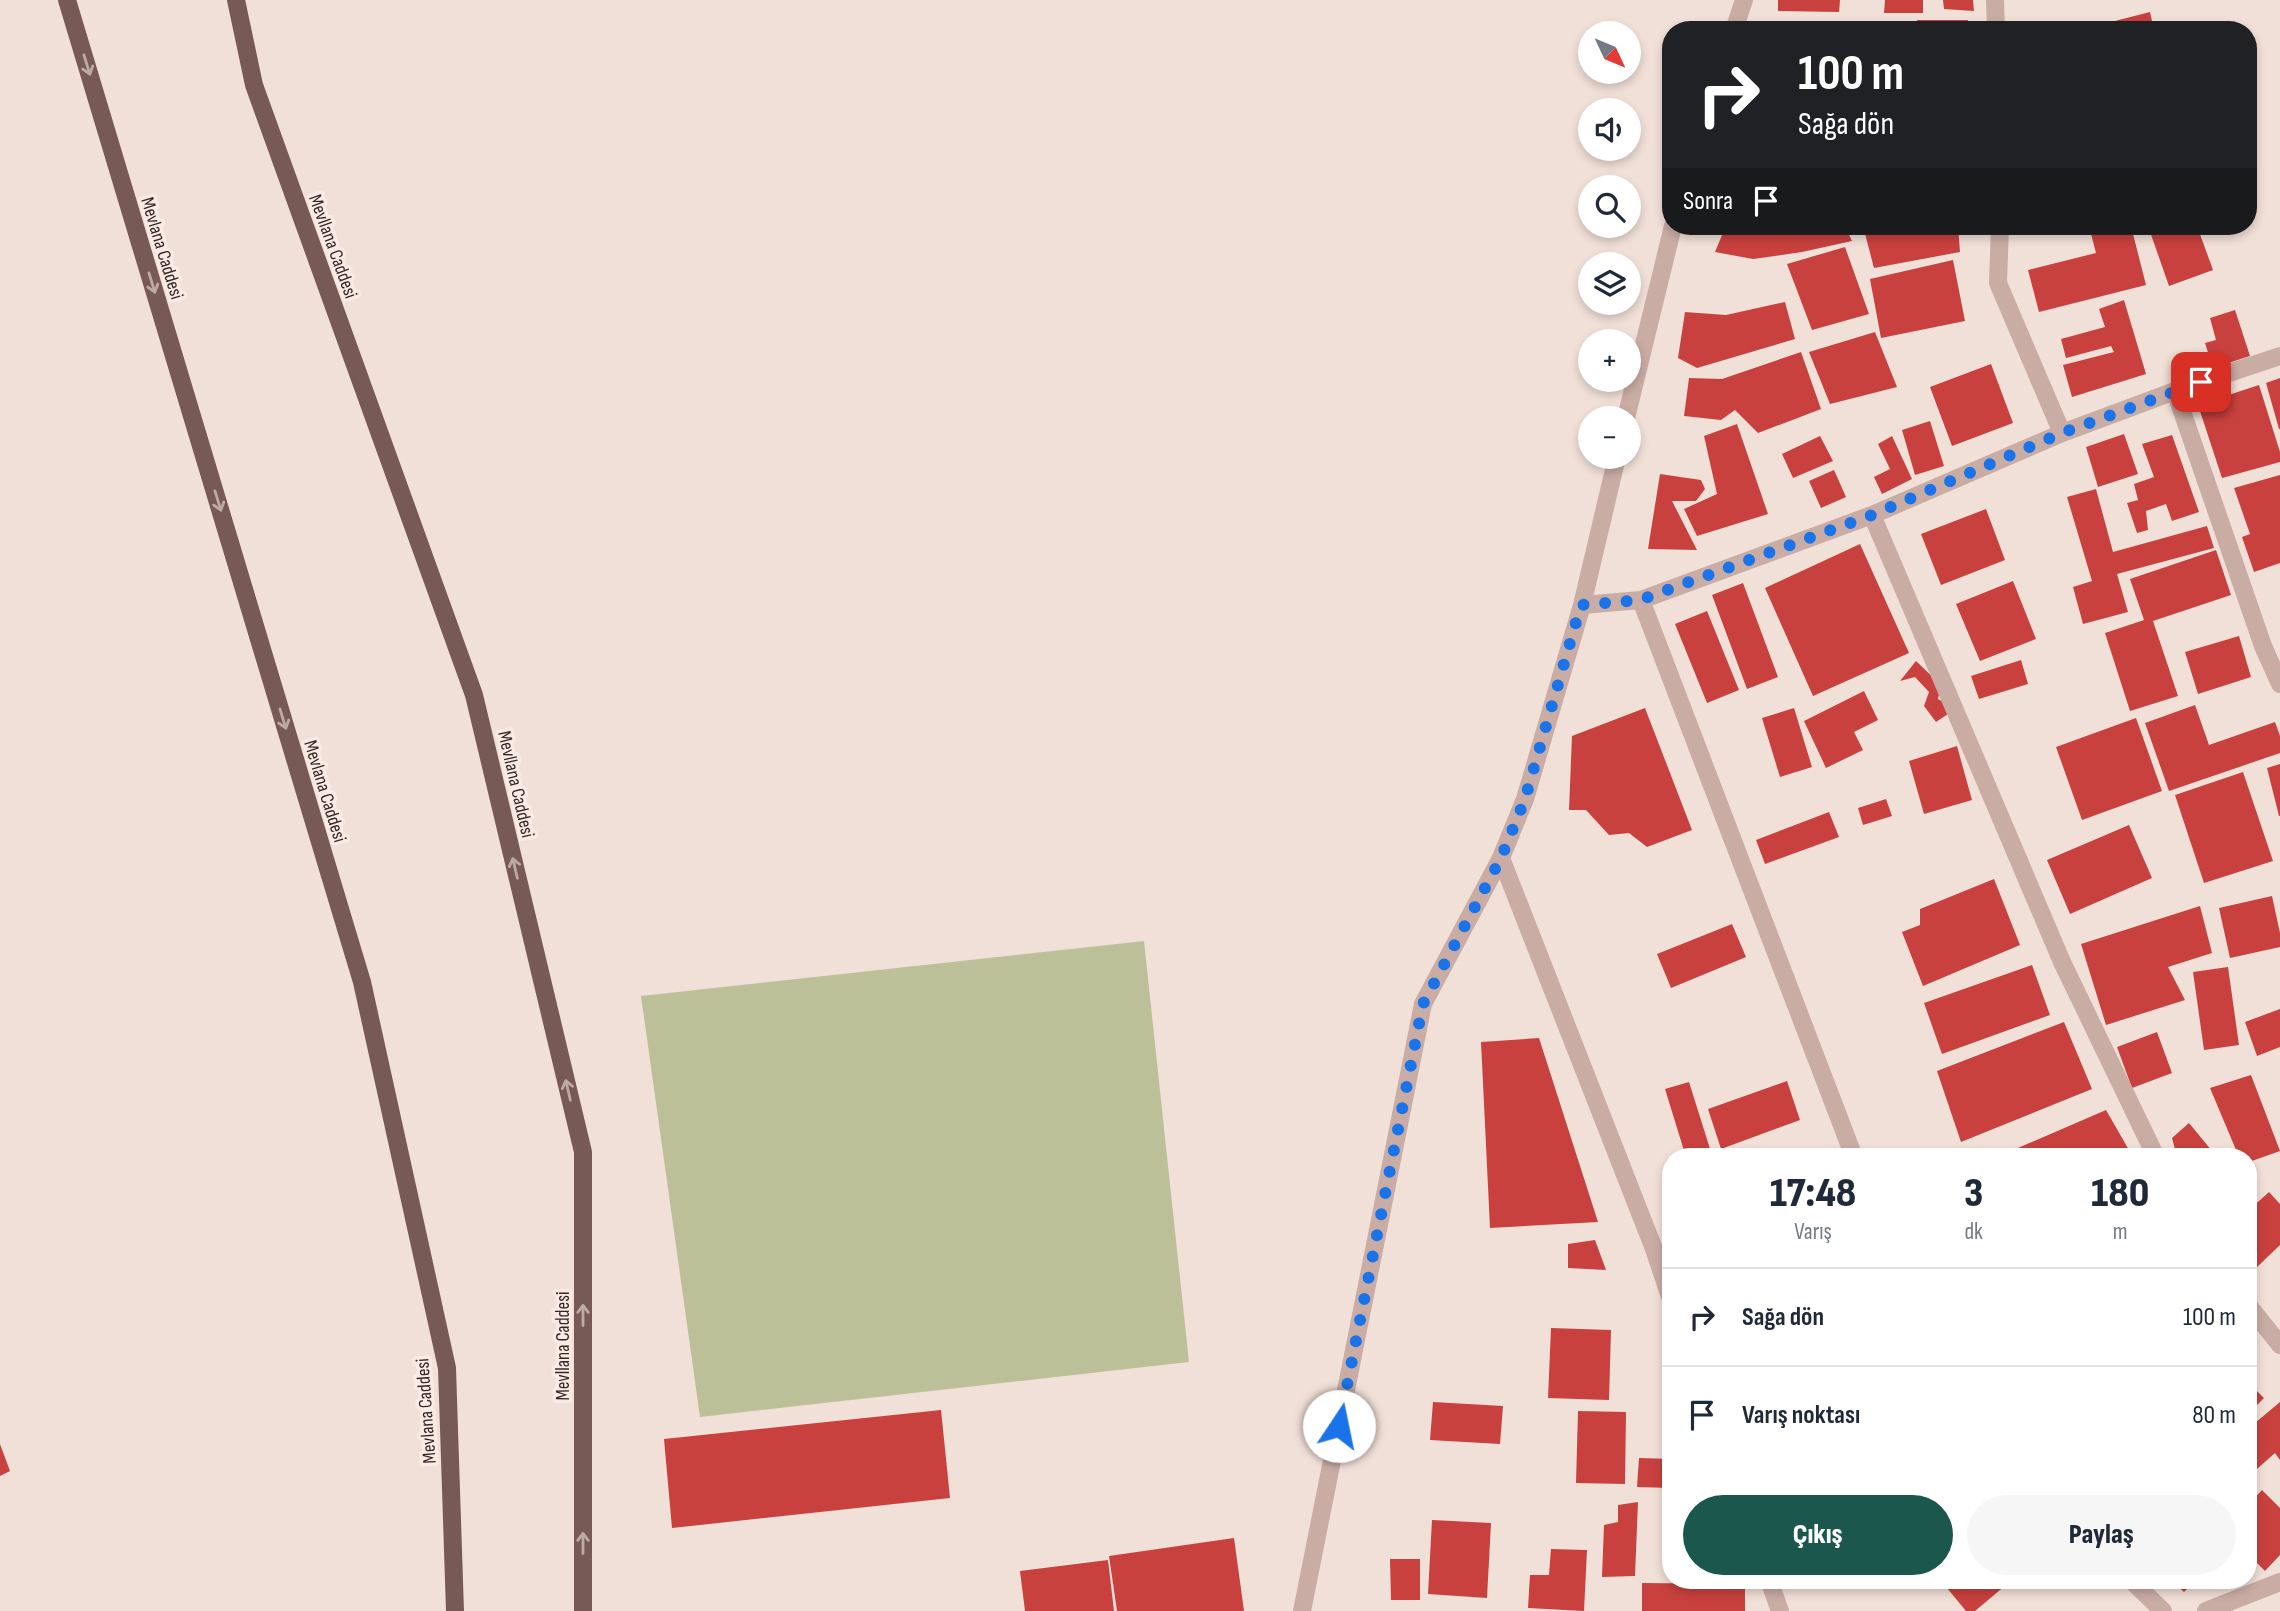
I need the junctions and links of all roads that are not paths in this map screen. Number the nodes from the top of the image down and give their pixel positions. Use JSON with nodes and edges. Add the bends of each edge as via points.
{"nodes":[{"id":1,"x":67,"y":0,"type":"edge"},
{"id":2,"x":236,"y":0,"type":"edge"},
{"id":3,"x":1744,"y":0,"type":"edge"},
{"id":4,"x":1995,"y":0,"type":"edge"},
{"id":5,"x":1737,"y":21,"type":"edge"},
{"id":6,"x":1996,"y":21,"type":"edge"},
{"id":7,"x":1671,"y":235,"type":"edge"},
{"id":8,"x":2000,"y":235,"type":"edge"},
{"id":9,"x":2280,"y":356,"type":"edge"},
{"id":10,"x":2175,"y":391,"type":"junction"},
{"id":11,"x":1629,"y":406,"type":"edge"},
{"id":12,"x":2062,"y":433,"type":"junction"},
{"id":13,"x":1614,"y":469,"type":"edge"},
{"id":14,"x":1872,"y":515,"type":"junction"},
{"id":15,"x":1640,"y":600,"type":"junction"},
{"id":16,"x":1581,"y":605,"type":"junction"},
{"id":17,"x":2280,"y":684,"type":"edge"},
{"id":18,"x":1501,"y":858,"type":"junction"},
{"id":19,"x":1851,"y":1148,"type":"edge"},
{"id":20,"x":2152,"y":1148,"type":"edge"},
{"id":21,"x":1662,"y":1273,"type":"edge"},
{"id":22,"x":2257,"y":1316,"type":"edge"},
{"id":23,"x":2280,"y":1345,"type":"edge"},
{"id":24,"x":2280,"y":1582,"type":"edge"},
{"id":25,"x":1772,"y":1589,"type":"edge"},
{"id":26,"x":2140,"y":1589,"type":"edge"},
{"id":27,"x":455,"y":1611,"type":"edge"},
{"id":28,"x":583,"y":1611,"type":"edge"},
{"id":29,"x":1302,"y":1611,"type":"edge"},
{"id":30,"x":1780,"y":1611,"type":"edge"},
{"id":31,"x":2163,"y":1611,"type":"edge"},
{"id":32,"x":2206,"y":1611,"type":"edge"}],
"edges":[{"from":1,"to":27,"type":"main road","name":"Mevlana Caddesi","one_way":true,"via":[[362,982],[447,1368]]},
{"from":28,"to":2,"type":"main road","name":"Mevllana Caddesi","one_way":true,"via":[[583,1152],[474,695],[254,85]]},
{"from":3,"to":5,"type":"street"},
{"from":4,"to":6,"type":"street"},
{"from":7,"to":11,"type":"street"},
{"from":8,"to":12,"type":"street","via":[[1998,283]]},
{"from":9,"to":10,"type":"street"},
{"from":10,"to":12,"type":"street"},
{"from":10,"to":17,"type":"street"},
{"from":12,"to":14,"type":"street"},
{"from":13,"to":16,"type":"street"},
{"from":14,"to":15,"type":"street"},
{"from":14,"to":20,"type":"street","via":[[2062,962]]},
{"from":15,"to":16,"type":"street"},
{"from":15,"to":19,"type":"street"},
{"from":16,"to":18,"type":"street","via":[[1525,799]]},
{"from":18,"to":21,"type":"street"},
{"from":18,"to":29,"type":"street","via":[[1423,1004]]},
{"from":22,"to":23,"type":"street"},
{"from":24,"to":32,"type":"street"},
{"from":25,"to":30,"type":"street"},
{"from":26,"to":31,"type":"street"}]}
